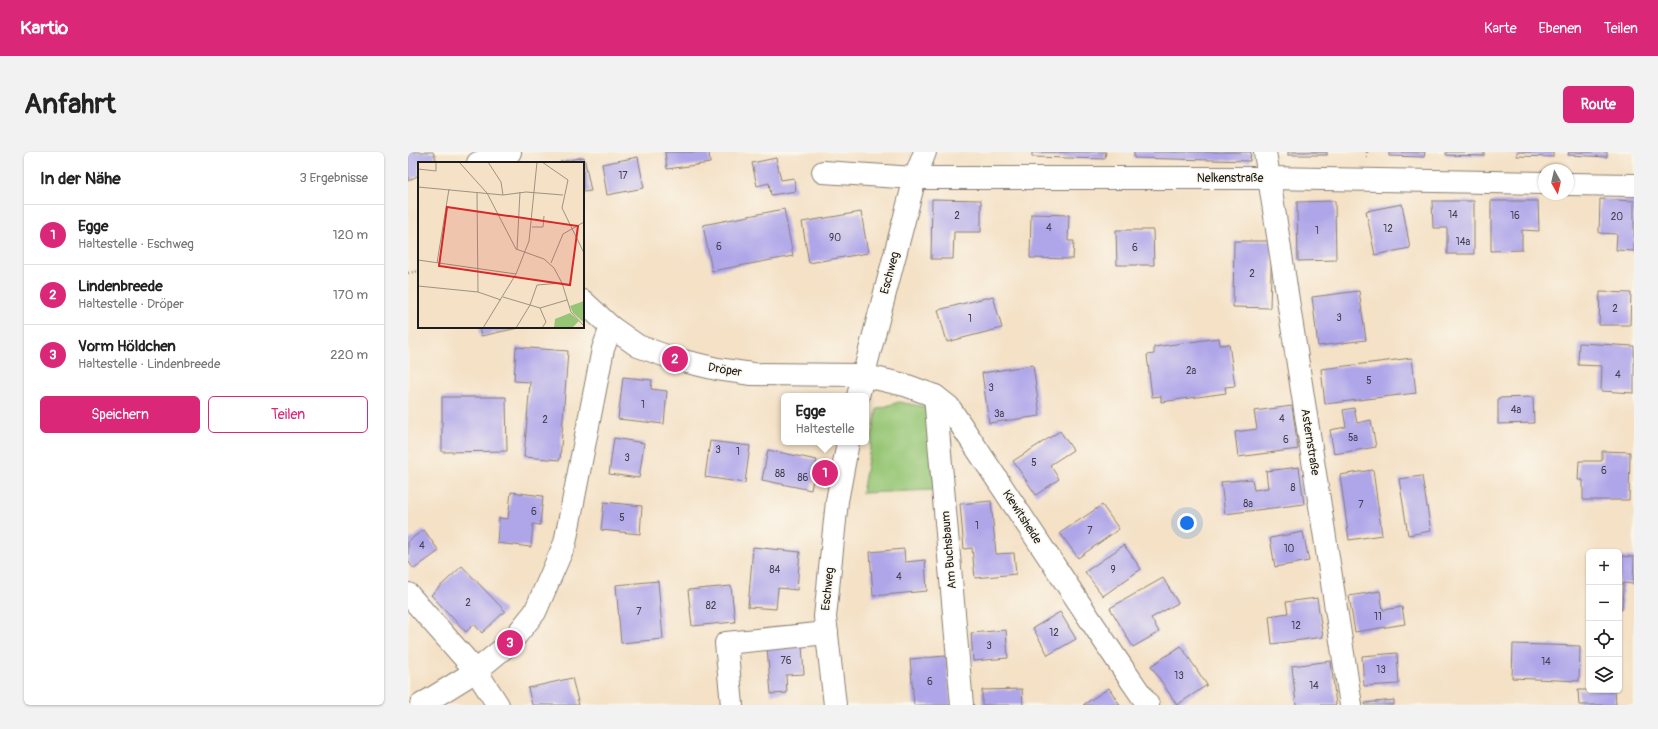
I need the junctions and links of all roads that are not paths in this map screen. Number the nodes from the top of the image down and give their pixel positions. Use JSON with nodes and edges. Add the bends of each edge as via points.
{"nodes":[{"id":1,"x":473,"y":152,"type":"edge"},
{"id":2,"x":510,"y":152,"type":"edge"},
{"id":3,"x":925,"y":152,"type":"edge"},
{"id":4,"x":1265,"y":152,"type":"edge"},
{"id":5,"x":478,"y":162,"type":"edge"},
{"id":6,"x":481,"y":162,"type":"edge"},
{"id":7,"x":823,"y":172,"type":"dead end"},
{"id":8,"x":916,"y":178,"type":"junction"},
{"id":9,"x":1269,"y":178,"type":"junction"},
{"id":10,"x":1538,"y":184,"type":"edge"},
{"id":11,"x":1574,"y":184,"type":"edge"},
{"id":12,"x":1634,"y":185,"type":"edge"},
{"id":13,"x":584,"y":302,"type":"edge"},
{"id":14,"x":611,"y":327,"type":"junction"},
{"id":15,"x":862,"y":375,"type":"junction"},
{"id":16,"x":859,"y":393,"type":"edge"},
{"id":17,"x":935,"y":396,"type":"junction"},
{"id":18,"x":847,"y":445,"type":"edge"},
{"id":19,"x":408,"y":594,"type":"edge"},
{"id":20,"x":826,"y":625,"type":"junction"},
{"id":21,"x":476,"y":671,"type":"junction"},
{"id":22,"x":421,"y":705,"type":"edge"},
{"id":23,"x":498,"y":705,"type":"edge"},
{"id":24,"x":732,"y":705,"type":"edge"},
{"id":25,"x":835,"y":705,"type":"edge"},
{"id":26,"x":962,"y":705,"type":"edge"},
{"id":27,"x":1148,"y":705,"type":"edge"},
{"id":28,"x":1351,"y":705,"type":"edge"}],
"edges":[{"from":1,"to":5,"type":"street"},
{"from":2,"to":6,"type":"street"},
{"from":3,"to":8,"type":"street","name":"Eschweg"},
{"from":4,"to":9,"type":"street","name":"Asternstraße"},
{"from":7,"to":8,"type":"street","name":"Nelkenstraße"},
{"from":8,"to":9,"type":"street","name":"Nelkenstraße"},
{"from":8,"to":15,"type":"street","name":"Eschweg"},
{"from":9,"to":10,"type":"street","name":"Nelkenstraße"},
{"from":9,"to":28,"type":"street","name":"Asternstraße"},
{"from":11,"to":12,"type":"street"},
{"from":13,"to":14,"type":"street","name":"Dröper"},
{"from":14,"to":15,"type":"street","name":"Dröper","via":[[638,346],[717,370],[752,374]]},
{"from":14,"to":21,"type":"street","via":[[603,349],[565,543],[535,612],[510,643]]},
{"from":15,"to":16,"type":"street","name":"Eschweg"},
{"from":15,"to":17,"type":"street","name":"Kiewitsheide"},
{"from":17,"to":26,"type":"street","name":"Am Buchsbaum"},
{"from":17,"to":27,"type":"street","name":"Kiewitsheide","via":[[953,412]]},
{"from":18,"to":20,"type":"street","name":"Eschweg","via":[[837,501]]},
{"from":19,"to":21,"type":"street"},
{"from":20,"to":24,"type":"street","via":[[726,643]]},
{"from":20,"to":25,"type":"street","name":"Eschweg"},
{"from":21,"to":22,"type":"street"},
{"from":21,"to":23,"type":"street"}]}
